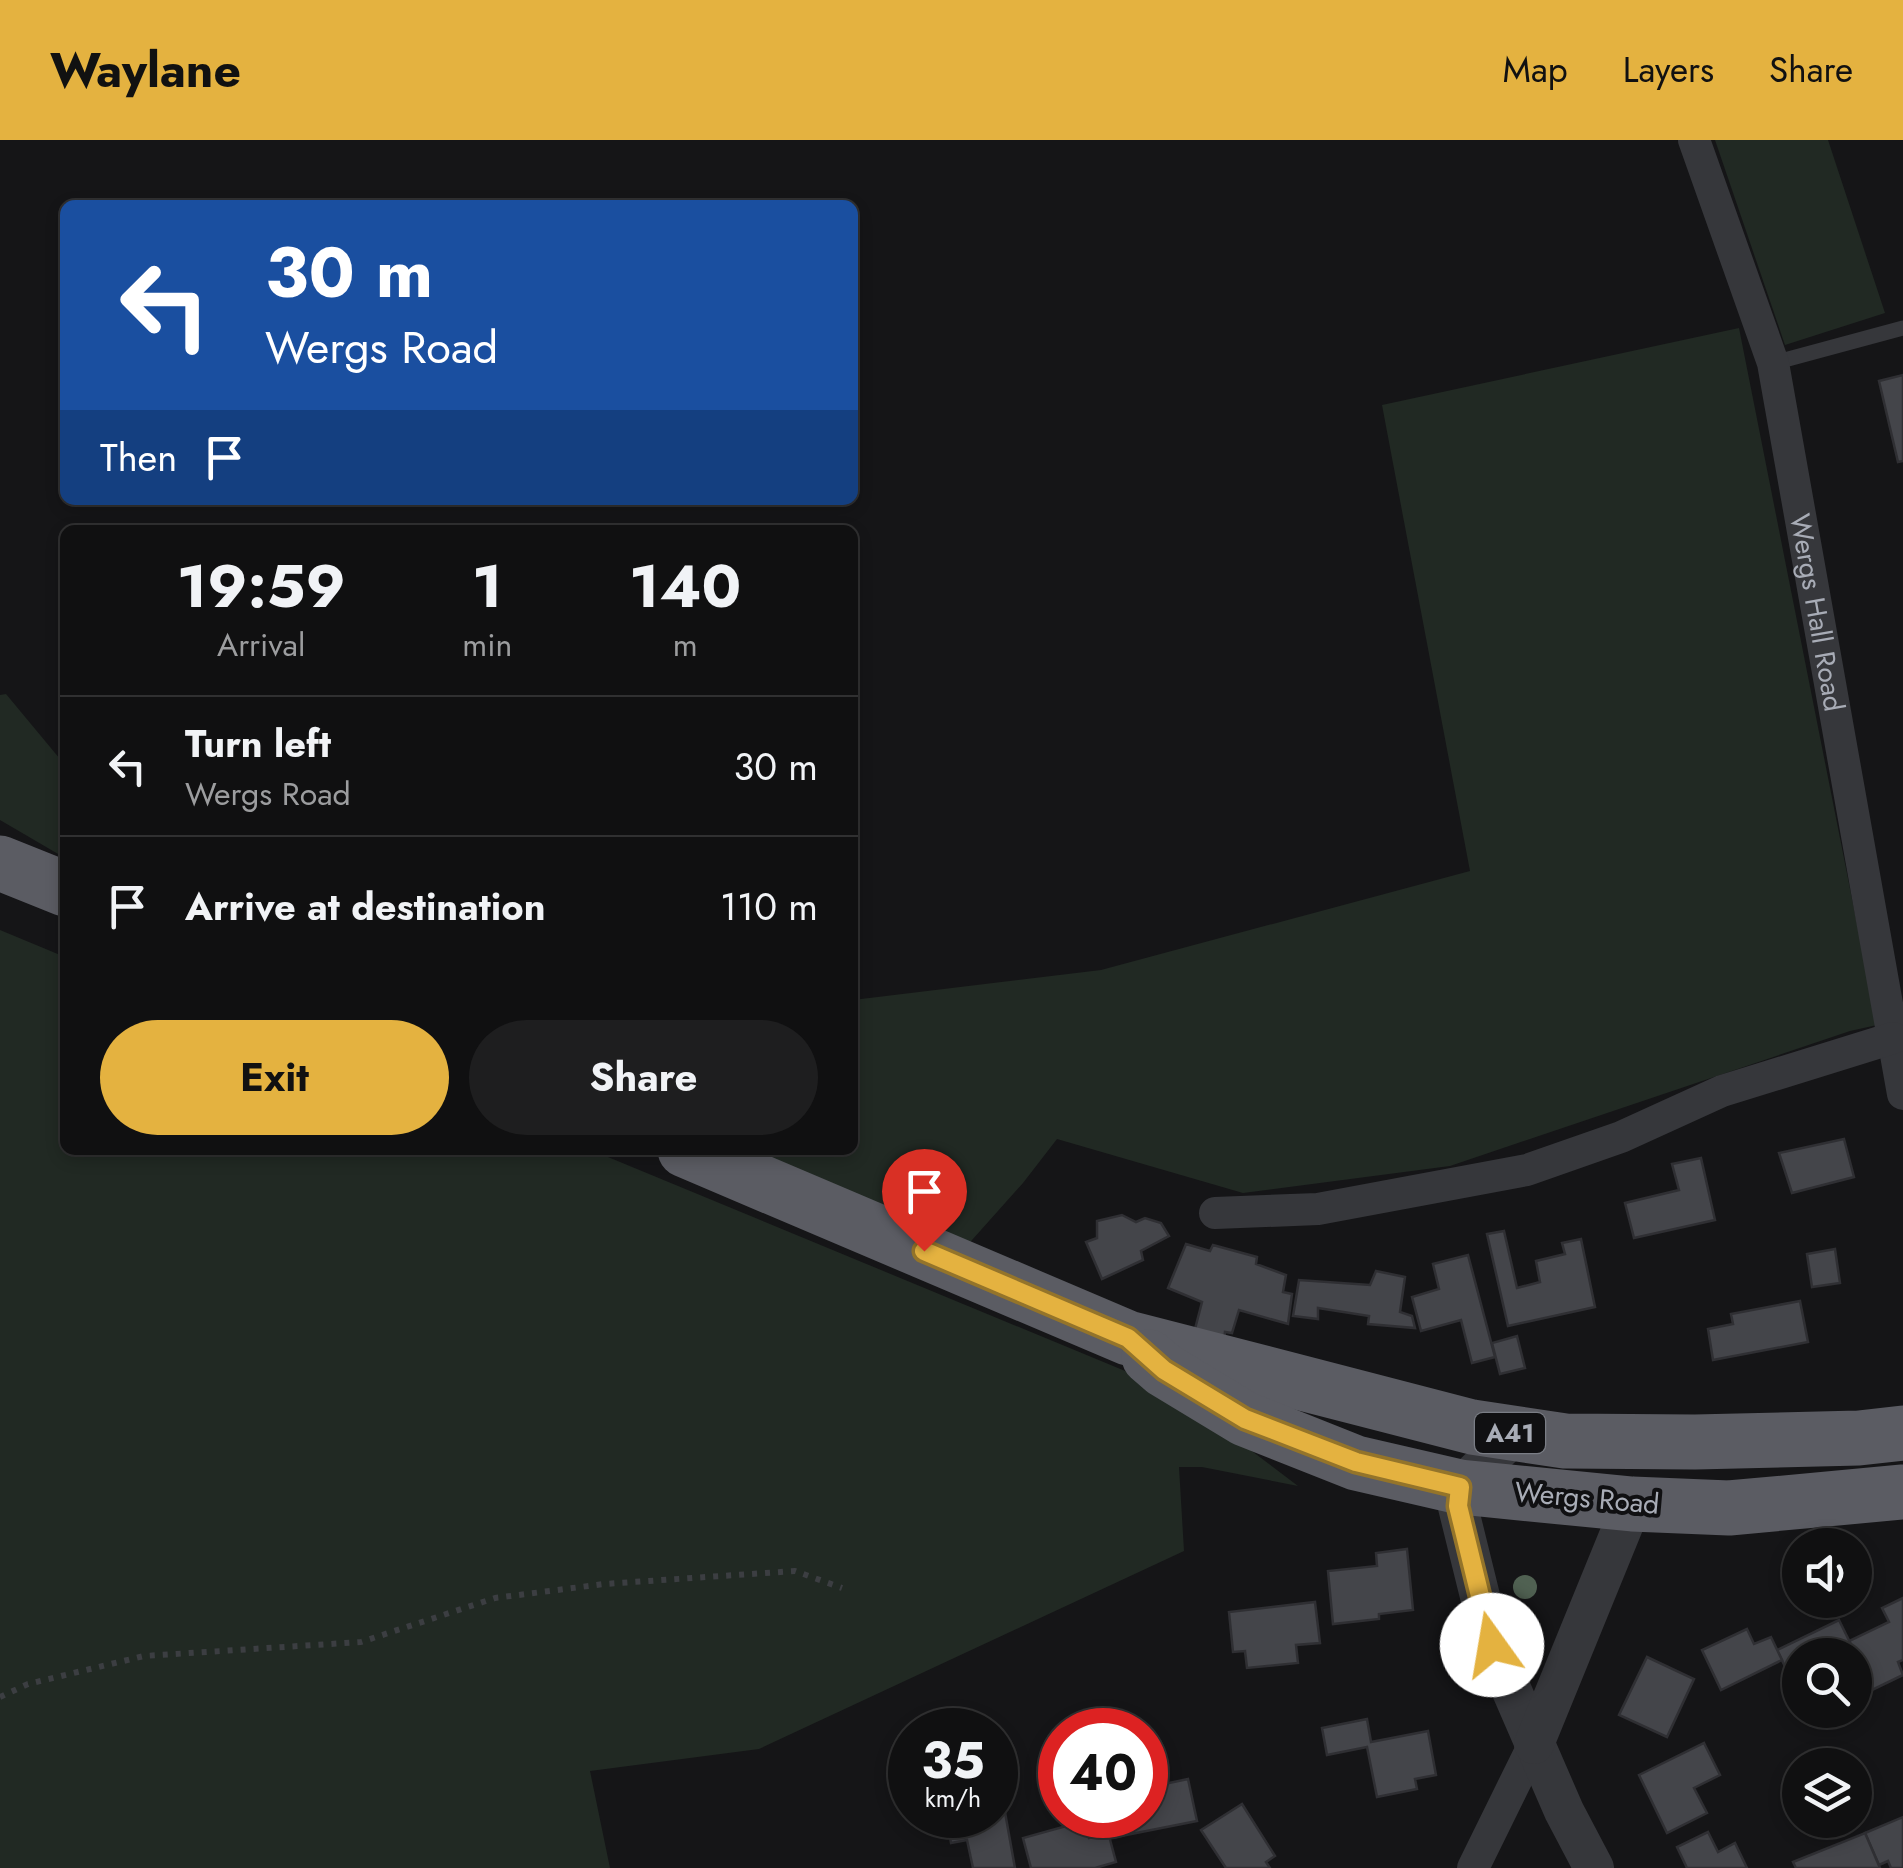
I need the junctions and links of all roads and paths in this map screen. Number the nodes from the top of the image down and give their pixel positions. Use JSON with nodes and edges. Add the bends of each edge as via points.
{"nodes":[{"id":1,"x":1694,"y":140,"type":"edge"},
{"id":2,"x":1903,"y":328,"type":"edge"},
{"id":3,"x":1773,"y":363,"type":"junction"},
{"id":4,"x":0,"y":863,"type":"edge"},
{"id":5,"x":60,"y":887,"type":"edge"},
{"id":6,"x":1893,"y":1038,"type":"junction"},
{"id":7,"x":1902,"y":1086,"type":"edge"},
{"id":8,"x":698,"y":1155,"type":"edge"},
{"id":9,"x":1215,"y":1213,"type":"dead end"},
{"id":10,"x":1128,"y":1338,"type":"junction"},
{"id":11,"x":1903,"y":1399,"type":"edge"},
{"id":12,"x":1903,"y":1433,"type":"edge"},
{"id":13,"x":1543,"y":1438,"type":"junction"},
{"id":14,"x":1695,"y":1442,"type":"junction"},
{"id":15,"x":1460,"y":1487,"type":"junction"},
{"id":16,"x":1903,"y":1492,"type":"edge"},
{"id":17,"x":1632,"y":1504,"type":"junction"},
{"id":18,"x":842,"y":1588,"type":"dead end"},
{"id":19,"x":0,"y":1697,"type":"edge"},
{"id":20,"x":1534,"y":1744,"type":"junction"},
{"id":21,"x":1473,"y":1868,"type":"edge"},
{"id":22,"x":1594,"y":1868,"type":"edge"}],
"edges":[{"from":1,"to":3,"type":"street","name":"Wergs Hall Road"},
{"from":2,"to":3,"type":"lane"},
{"from":3,"to":6,"type":"street","name":"Wergs Hall Road"},
{"from":4,"to":5,"type":"highway"},
{"from":6,"to":7,"type":"street","name":"Wergs Hall Road"},
{"from":6,"to":9,"type":"street","via":[[1722,1092],[1527,1170],[1318,1210]]},
{"from":8,"to":10,"type":"highway","name":"Wergs Road","number":"A41"},
{"from":10,"to":13,"type":"highway","name":"Wergs Road","number":"A41","via":[[1472,1427]]},
{"from":10,"to":15,"type":"highway","name":"Wergs Road","number":"A41","via":[[1164,1370],[1245,1419],[1356,1462]]},
{"from":11,"to":14,"type":"highway"},
{"from":12,"to":14,"type":"highway","name":"Wergs Road","number":"A41"},
{"from":13,"to":14,"type":"highway","name":"Wergs Road","number":"A41"},
{"from":13,"to":15,"type":"street","via":[[1507,1442]]},
{"from":13,"to":17,"type":"highway","via":[[1624,1487]]},
{"from":15,"to":17,"type":"highway","name":"Wergs Road","number":"A41"},
{"from":15,"to":20,"type":"street","via":[[1458,1506],[1492,1645]]},
{"from":16,"to":17,"type":"highway","name":"Wergs Road","number":"A41","via":[[1730,1508]]},
{"from":17,"to":20,"type":"street"},
{"from":18,"to":19,"type":"path","via":[[795,1571],[604,1584],[496,1598],[361,1642],[144,1656]]},
{"from":20,"to":21,"type":"street"},
{"from":20,"to":22,"type":"street"}]}
